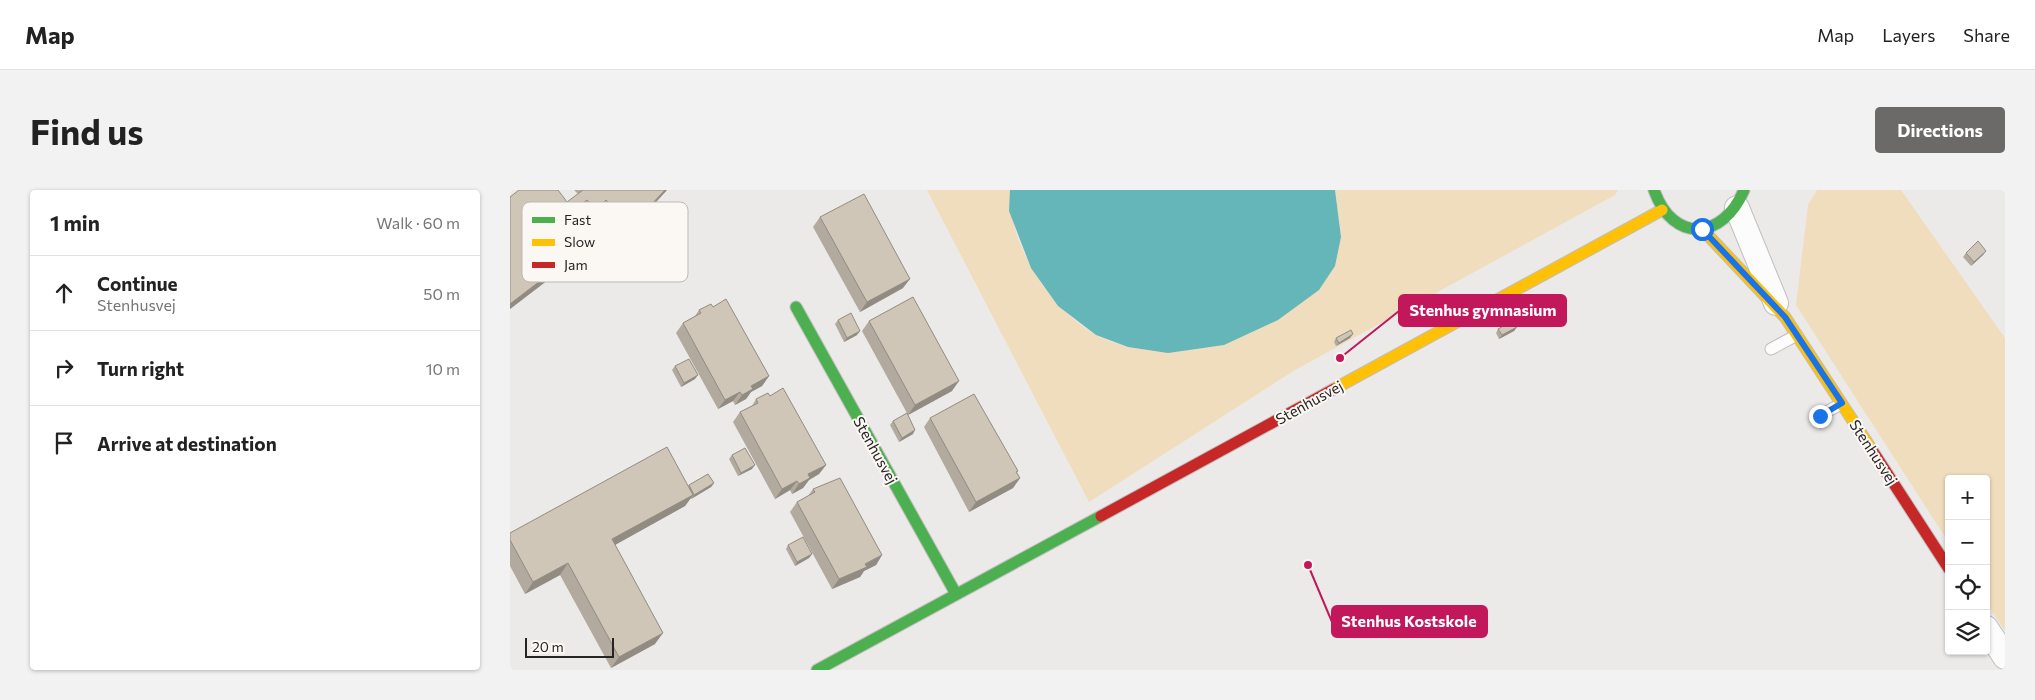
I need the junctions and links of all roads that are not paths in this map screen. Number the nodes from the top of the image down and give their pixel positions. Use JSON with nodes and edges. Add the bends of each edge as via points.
{"nodes":[{"id":1,"x":1654,"y":190,"type":"edge"},
{"id":2,"x":1740,"y":199,"type":"edge"},
{"id":3,"x":1662,"y":210,"type":"junction"},
{"id":4,"x":1702,"y":229,"type":"junction"},
{"id":5,"x":796,"y":307,"type":"dead end"},
{"id":6,"x":1780,"y":312,"type":"junction"},
{"id":7,"x":1797,"y":335,"type":"junction"},
{"id":8,"x":1771,"y":349,"type":"dead end"},
{"id":9,"x":1842,"y":403,"type":"junction"},
{"id":10,"x":1817,"y":417,"type":"dead end"},
{"id":11,"x":1946,"y":565,"type":"edge"},
{"id":12,"x":956,"y":594,"type":"junction"},
{"id":13,"x":1990,"y":634,"type":"edge"},
{"id":14,"x":2005,"y":657,"type":"edge"},
{"id":15,"x":817,"y":670,"type":"edge"}],
"edges":[{"from":1,"to":3,"type":"street"},
{"from":2,"to":4,"type":"street","via":[[1722,223]]},
{"from":2,"to":6,"type":"street","name":"Stenhusvej"},
{"from":3,"to":4,"type":"street","via":[[1679,225]]},
{"from":3,"to":12,"type":"street","name":"Stenhusvej"},
{"from":4,"to":6,"type":"street","name":"Stenhusvej"},
{"from":5,"to":12,"type":"street","name":"Stenhusvej"},
{"from":6,"to":7,"type":"street","name":"Stenhusvej"},
{"from":7,"to":8,"type":"lane"},
{"from":7,"to":9,"type":"street","name":"Stenhusvej"},
{"from":9,"to":10,"type":"lane"},
{"from":9,"to":11,"type":"street","name":"Stenhusvej"},
{"from":12,"to":15,"type":"street","name":"Stenhusvej"},
{"from":13,"to":14,"type":"street"}]}
